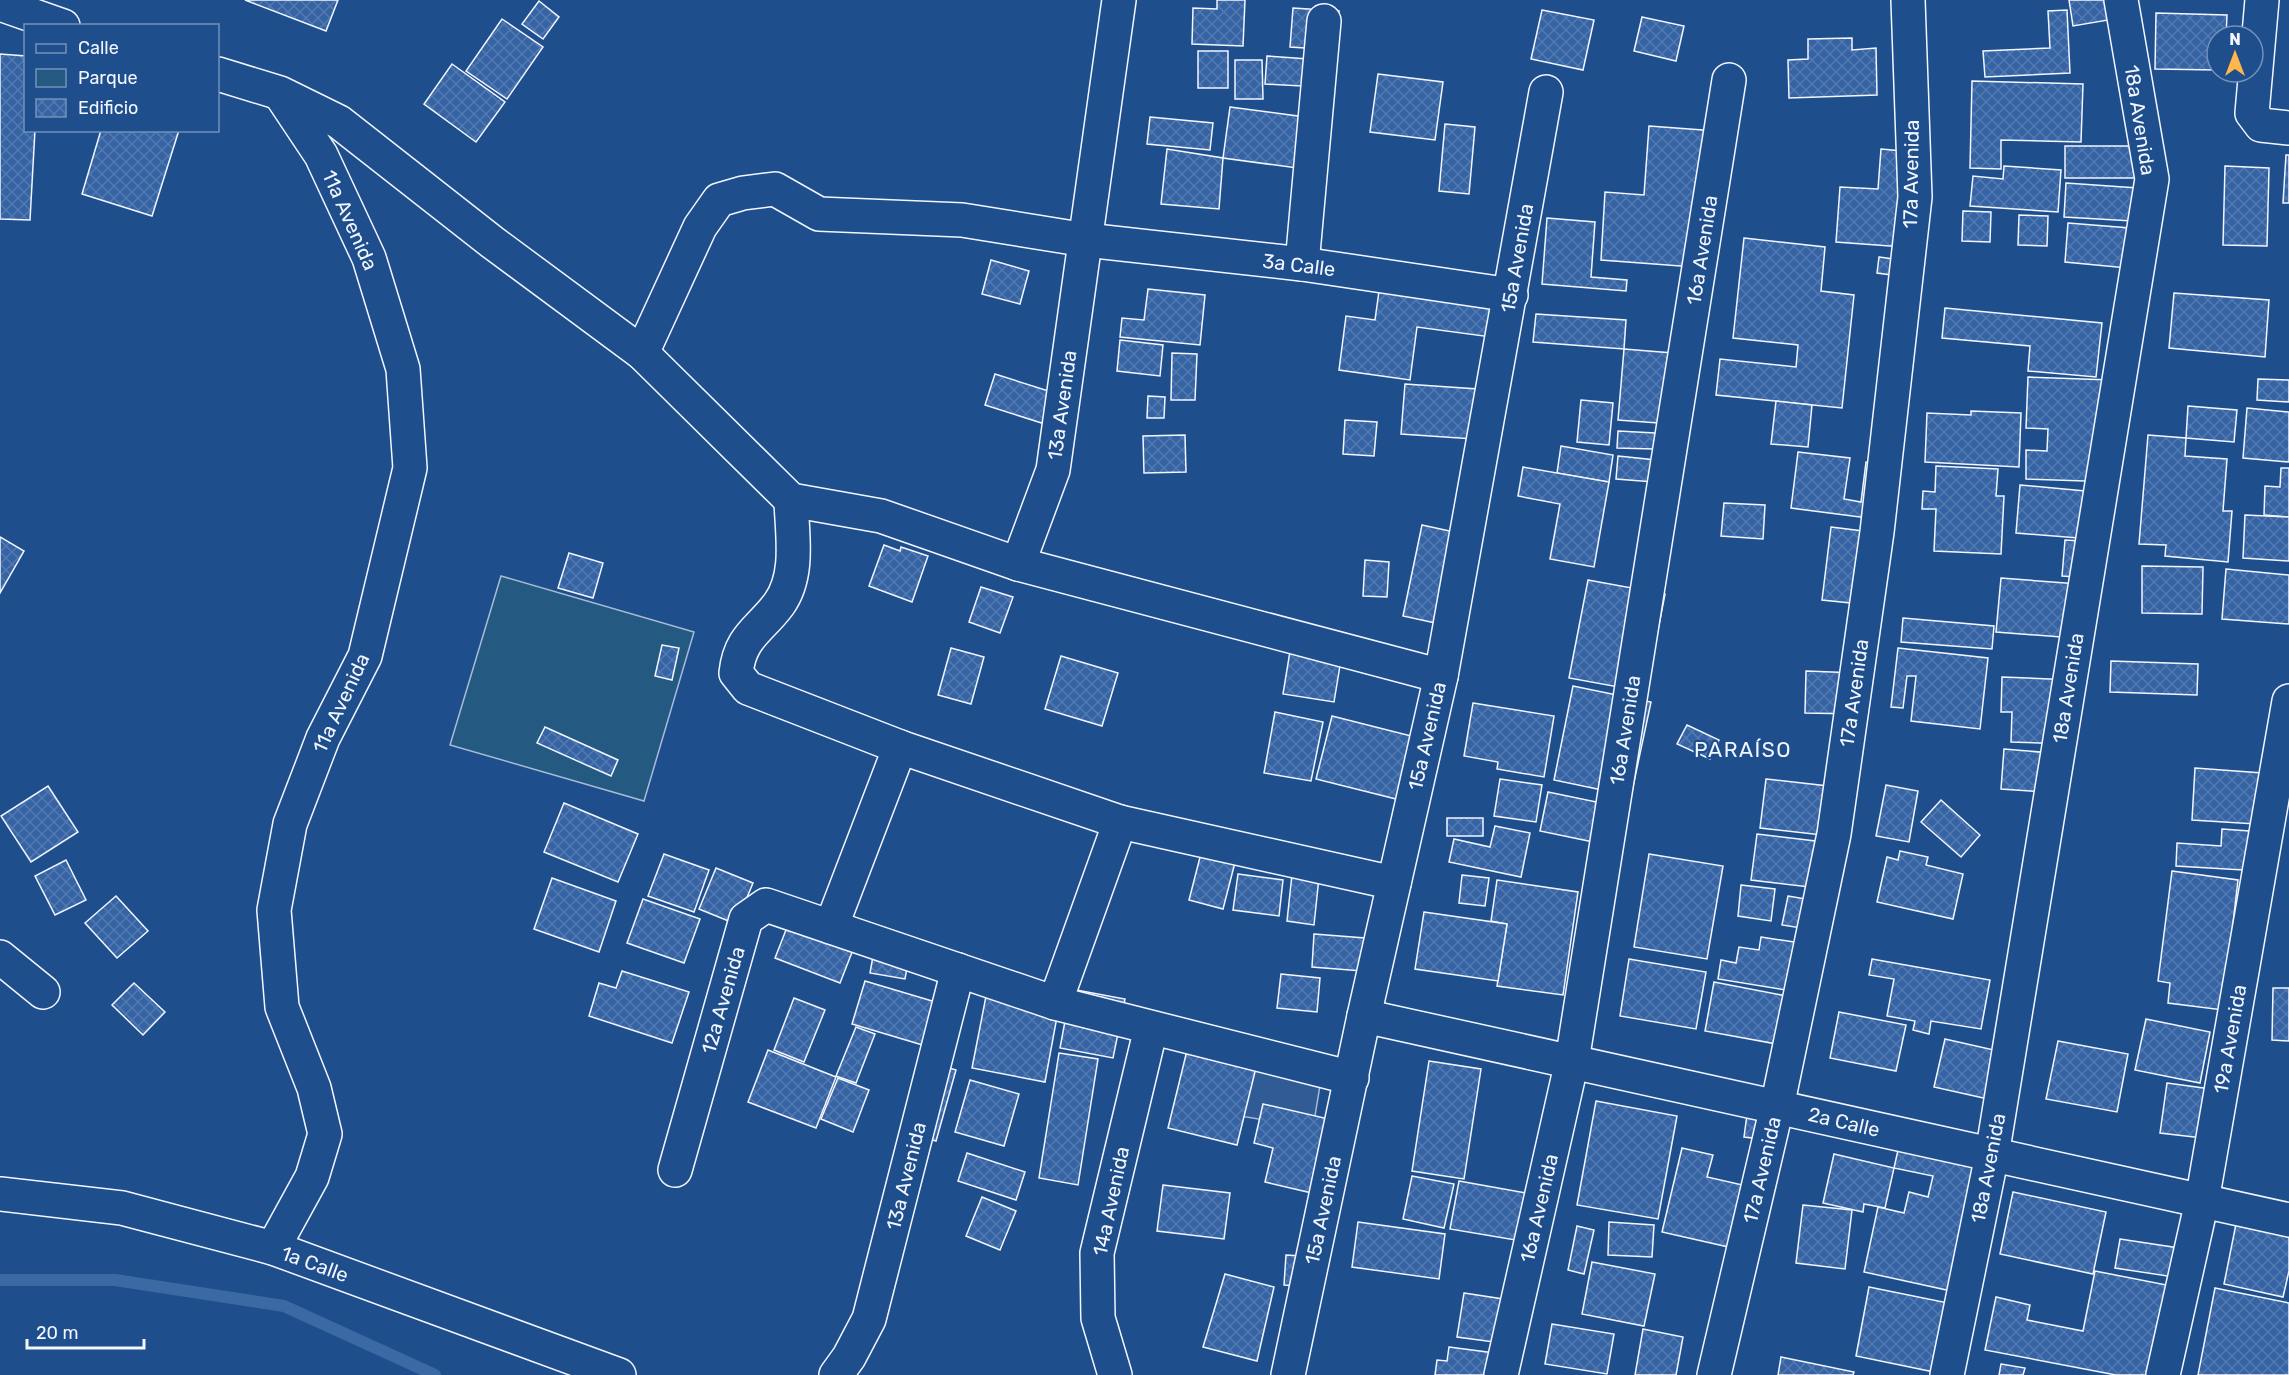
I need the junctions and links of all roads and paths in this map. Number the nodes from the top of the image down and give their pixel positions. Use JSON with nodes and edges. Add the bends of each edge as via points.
{"nodes":[{"id":1,"x":1119,"y":0,"type":"edge"},
{"id":2,"x":1908,"y":0,"type":"edge"},
{"id":3,"x":2121,"y":0,"type":"edge"},
{"id":4,"x":2262,"y":0,"type":"edge"},
{"id":5,"x":0,"y":4,"type":"edge"},
{"id":6,"x":1323,"y":21,"type":"dead end"},
{"id":7,"x":57,"y":24,"type":"edge"},
{"id":8,"x":219,"y":75,"type":"edge"},
{"id":9,"x":1729,"y":81,"type":"dead end"},
{"id":10,"x":1546,"y":92,"type":"dead end"},
{"id":11,"x":280,"y":93,"type":"junction"},
{"id":12,"x":2275,"y":127,"type":"edge"},
{"id":13,"x":1086,"y":240,"type":"junction"},
{"id":14,"x":1302,"y":264,"type":"junction"},
{"id":15,"x":1510,"y":295,"type":"junction"},
{"id":16,"x":642,"y":353,"type":"junction"},
{"id":17,"x":791,"y":500,"type":"junction"},
{"id":18,"x":1018,"y":564,"type":"junction"},
{"id":19,"x":1441,"y":676,"type":"junction"},
{"id":20,"x":2289,"y":701,"type":"edge"},
{"id":21,"x":900,"y":747,"type":"junction"},
{"id":22,"x":1120,"y":822,"type":"junction"},
{"id":23,"x":1394,"y":883,"type":"junction"},
{"id":24,"x":831,"y":927,"type":"junction"},
{"id":25,"x":0,"y":957,"type":"edge"},
{"id":26,"x":958,"y":970,"type":"junction"},
{"id":27,"x":43,"y":992,"type":"dead end"},
{"id":28,"x":1055,"y":1003,"type":"junction"},
{"id":29,"x":1364,"y":1016,"type":"junction"},
{"id":30,"x":1151,"y":1029,"type":"junction"},
{"id":31,"x":1572,"y":1061,"type":"junction"},
{"id":32,"x":1352,"y":1077,"type":"junction"},
{"id":33,"x":1777,"y":1107,"type":"junction"},
{"id":34,"x":1992,"y":1155,"type":"junction"},
{"id":35,"x":675,"y":1170,"type":"dead end"},
{"id":36,"x":0,"y":1194,"type":"edge"},
{"id":37,"x":2202,"y":1201,"type":"junction"},
{"id":38,"x":2289,"y":1220,"type":"edge"},
{"id":39,"x":273,"y":1248,"type":"junction"},
{"id":40,"x":619,"y":1375,"type":"edge"},
{"id":41,"x":836,"y":1375,"type":"edge"},
{"id":42,"x":1115,"y":1375,"type":"edge"},
{"id":43,"x":1288,"y":1375,"type":"edge"},
{"id":44,"x":1501,"y":1375,"type":"edge"},
{"id":45,"x":1714,"y":1375,"type":"edge"},
{"id":46,"x":1947,"y":1375,"type":"edge"},
{"id":47,"x":2163,"y":1375,"type":"edge"}],
"edges":[{"from":1,"to":13,"type":"street","name":"13a Avenida"},
{"from":2,"to":33,"type":"street","name":"17a Avenida","via":[[1915,197],[1877,532],[1834,834]]},
{"from":3,"to":34,"type":"street","name":"18a Avenida","via":[[2151,179]]},
{"from":4,"to":12,"type":"street","via":[[2252,113]]},
{"from":5,"to":7,"type":"street"},
{"from":6,"to":14,"type":"street"},
{"from":8,"to":11,"type":"street"},
{"from":9,"to":31,"type":"street","name":"16a Avenida"},
{"from":10,"to":15,"type":"street","name":"15a Avenida"},
{"from":11,"to":16,"type":"street","via":[[339,122]]},
{"from":11,"to":39,"type":"street","name":"11a Avenida","via":[[321,155],[369,258],[403,369],[410,468],[365,656],[323,738],[290,824],[274,910],[282,1007],[314,1088],[325,1134],[312,1177]]},
{"from":13,"to":14,"type":"street","name":"3a Calle"},
{"from":13,"to":16,"type":"street","name":"3a Calle","via":[[962,220],[819,214],[775,189],[743,193],[719,200],[700,227]]},
{"from":13,"to":18,"type":"street","name":"13a Avenida","via":[[1053,470]]},
{"from":14,"to":15,"type":"street","name":"3a Calle"},
{"from":15,"to":19,"type":"street","name":"15a Avenida"},
{"from":16,"to":17,"type":"street"},
{"from":17,"to":18,"type":"street","via":[[881,516]]},
{"from":17,"to":21,"type":"street","via":[[793,571],[780,603],[751,634],[738,655],[736,672],[748,688]]},
{"from":18,"to":19,"type":"street"},
{"from":19,"to":23,"type":"street","name":"15a Avenida"},
{"from":20,"to":37,"type":"street","name":"19a Avenida"},
{"from":21,"to":22,"type":"street"},
{"from":21,"to":24,"type":"street"},
{"from":22,"to":23,"type":"street"},
{"from":22,"to":28,"type":"street"},
{"from":23,"to":29,"type":"street","name":"15a Avenida"},
{"from":24,"to":26,"type":"street"},
{"from":24,"to":35,"type":"street","name":"12a Avenida","via":[[766,905],[746,919]]},
{"from":25,"to":27,"type":"street"},
{"from":26,"to":28,"type":"street"},
{"from":26,"to":41,"type":"street","name":"13a Avenida","via":[[870,1319]]},
{"from":28,"to":30,"type":"street"},
{"from":29,"to":31,"type":"street","name":"2a Calle"},
{"from":29,"to":32,"type":"street","name":"15a Avenida"},
{"from":30,"to":32,"type":"street"},
{"from":30,"to":42,"type":"street","name":"14a Avenida","via":[[1097,1253],[1098,1318]]},
{"from":31,"to":33,"type":"street","name":"2a Calle"},
{"from":31,"to":44,"type":"street","name":"16a Avenida"},
{"from":32,"to":43,"type":"street","name":"15a Avenida"},
{"from":33,"to":34,"type":"street","name":"2a Calle"},
{"from":33,"to":45,"type":"street","name":"17a Avenida"},
{"from":34,"to":37,"type":"street","name":"2a Calle"},
{"from":34,"to":46,"type":"street","name":"18a Avenida"},
{"from":36,"to":39,"type":"street","name":"1a Calle","via":[[122,1208]]},
{"from":37,"to":38,"type":"street","name":"2a Calle"},
{"from":37,"to":47,"type":"street","name":"19a Avenida"},
{"from":39,"to":40,"type":"street","name":"1a Calle"}]}
